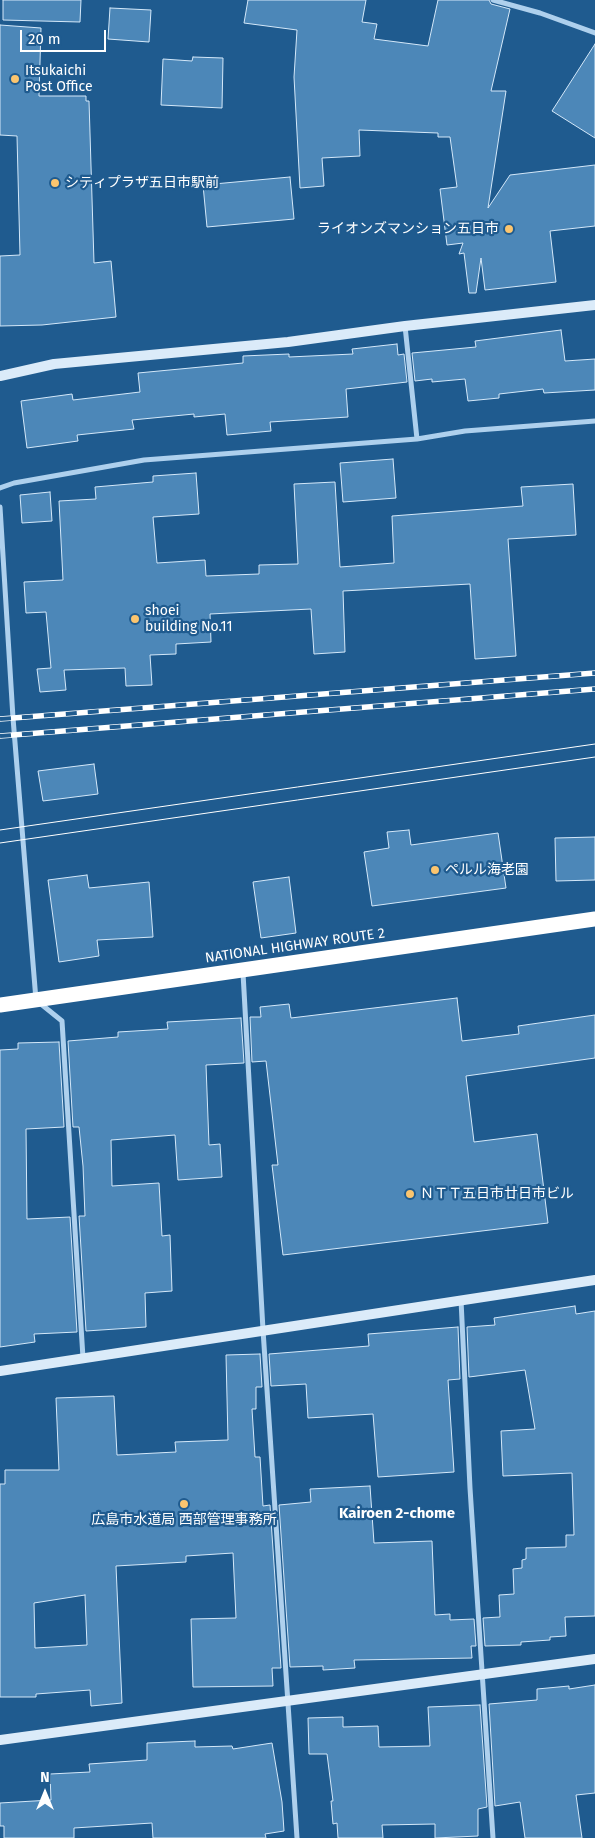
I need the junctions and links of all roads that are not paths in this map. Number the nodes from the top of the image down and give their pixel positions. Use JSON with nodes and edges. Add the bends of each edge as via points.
{"nodes":[{"id":1,"x":493,"y":0,"type":"edge"},
{"id":2,"x":595,"y":33,"type":"edge"},
{"id":3,"x":595,"y":305,"type":"edge"},
{"id":4,"x":405,"y":326,"type":"junction"},
{"id":5,"x":0,"y":376,"type":"edge"},
{"id":6,"x":595,"y":421,"type":"edge"},
{"id":7,"x":416,"y":439,"type":"junction"},
{"id":8,"x":0,"y":488,"type":"edge"},
{"id":9,"x":0,"y":507,"type":"edge"},
{"id":10,"x":595,"y":919,"type":"edge"},
{"id":11,"x":243,"y":970,"type":"junction"},
{"id":12,"x":36,"y":1000,"type":"junction"},
{"id":13,"x":0,"y":1005,"type":"edge"},
{"id":14,"x":595,"y":1280,"type":"edge"},
{"id":15,"x":461,"y":1300,"type":"junction"},
{"id":16,"x":263,"y":1330,"type":"junction"},
{"id":17,"x":84,"y":1358,"type":"junction"},
{"id":18,"x":0,"y":1371,"type":"edge"},
{"id":19,"x":595,"y":1659,"type":"edge"},
{"id":20,"x":484,"y":1674,"type":"junction"},
{"id":21,"x":287,"y":1703,"type":"junction"},
{"id":22,"x":0,"y":1740,"type":"edge"},
{"id":23,"x":297,"y":1838,"type":"edge"},
{"id":24,"x":493,"y":1838,"type":"edge"}],
"edges":[{"from":1,"to":2,"type":"street"},
{"from":3,"to":4,"type":"street"},
{"from":4,"to":5,"type":"street","via":[[288,342],[54,364]]},
{"from":4,"to":7,"type":"street"},
{"from":6,"to":7,"type":"street","via":[[465,431]]},
{"from":7,"to":8,"type":"street","via":[[144,460]]},
{"from":9,"to":12,"type":"street"},
{"from":10,"to":11,"type":"highway","name":"NATIONAL HIGHWAY ROUTE 2"},
{"from":11,"to":12,"type":"highway","name":"NATIONAL HIGHWAY ROUTE 2"},
{"from":11,"to":16,"type":"street"},
{"from":12,"to":13,"type":"highway","name":"NATIONAL HIGHWAY ROUTE 2"},
{"from":12,"to":17,"type":"street","via":[[62,1021]]},
{"from":14,"to":15,"type":"street"},
{"from":15,"to":16,"type":"street"},
{"from":15,"to":20,"type":"street","via":[[470,1488]]},
{"from":16,"to":17,"type":"street"},
{"from":16,"to":21,"type":"street"},
{"from":17,"to":18,"type":"street"},
{"from":19,"to":20,"type":"street"},
{"from":20,"to":21,"type":"street"},
{"from":20,"to":24,"type":"street"},
{"from":21,"to":22,"type":"street"},
{"from":21,"to":23,"type":"street"}]}
